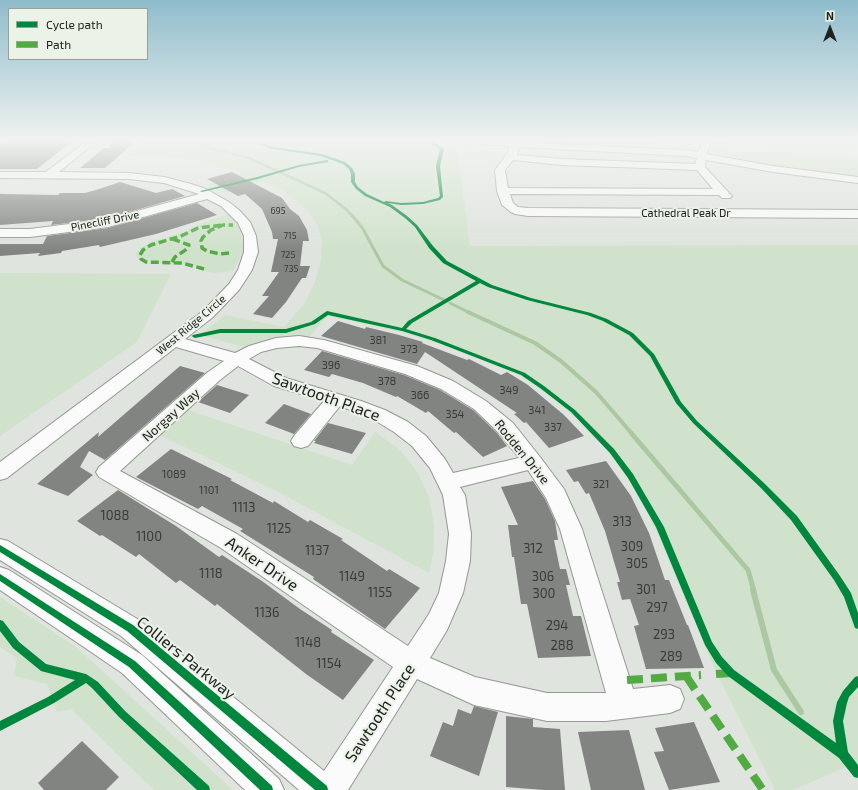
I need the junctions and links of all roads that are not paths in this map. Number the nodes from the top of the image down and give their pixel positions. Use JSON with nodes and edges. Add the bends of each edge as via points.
{"nodes":[{"id":1,"x":29,"y":178,"type":"edge"},
{"id":2,"x":101,"y":178,"type":"edge"},
{"id":3,"x":145,"y":178,"type":"edge"},
{"id":4,"x":501,"y":178,"type":"edge"},
{"id":5,"x":710,"y":178,"type":"edge"},
{"id":6,"x":842,"y":178,"type":"edge"},
{"id":7,"x":858,"y":180,"type":"edge"},
{"id":8,"x":1,"y":182,"type":"edge"},
{"id":9,"x":16,"y":186,"type":"dead end"},
{"id":10,"x":503,"y":191,"type":"junction"},
{"id":11,"x":722,"y":192,"type":"junction"},
{"id":12,"x":208,"y":195,"type":"junction"},
{"id":13,"x":740,"y":214,"type":"junction"},
{"id":14,"x":858,"y":214,"type":"edge"},
{"id":15,"x":0,"y":233,"type":"edge"},
{"id":16,"x":174,"y":341,"type":"junction"},
{"id":17,"x":237,"y":359,"type":"junction"},
{"id":18,"x":336,"y":399,"type":"junction"},
{"id":19,"x":301,"y":441,"type":"dead end"},
{"id":20,"x":533,"y":462,"type":"junction"},
{"id":21,"x":106,"y":472,"type":"joint"},
{"id":22,"x":0,"y":473,"type":"edge"},
{"id":23,"x":447,"y":482,"type":"junction"},
{"id":24,"x":0,"y":548,"type":"edge"},
{"id":25,"x":0,"y":577,"type":"edge"},
{"id":26,"x":412,"y":664,"type":"junction"},
{"id":27,"x":670,"y":699,"type":"dead end"},
{"id":28,"x":624,"y":704,"type":"junction"},
{"id":29,"x":268,"y":790,"type":"edge"},
{"id":30,"x":323,"y":790,"type":"edge"},
{"id":31,"x":330,"y":790,"type":"edge"}],
"edges":[{"from":1,"to":8,"type":"street","name":"West Ridge Circle"},
{"from":2,"to":9,"type":"street","via":[[91,183],[77,185]]},
{"from":3,"to":12,"type":"street","name":"West Ridge Circle","via":[[196,188]]},
{"from":4,"to":10,"type":"street"},
{"from":5,"to":11,"type":"street"},
{"from":6,"to":7,"type":"street"},
{"from":10,"to":11,"type":"street"},
{"from":10,"to":13,"type":"street","name":"Cathedral Peak Dr","via":[[508,205],[515,210],[528,212]]},
{"from":11,"to":13,"type":"street"},
{"from":12,"to":15,"type":"street","name":"Pinecliff Drive","via":[[137,216],[70,229]]},
{"from":12,"to":16,"type":"street","name":"West Ridge Circle","via":[[225,204],[244,222],[250,236],[251,252],[245,270],[234,287],[208,314]]},
{"from":13,"to":14,"type":"street","name":"Cathedral Peak Dr"},
{"from":16,"to":17,"type":"street","name":"Sawtooth Place"},
{"from":16,"to":22,"type":"street","name":"West Ridge Circle"},
{"from":17,"to":18,"type":"street","name":"Sawtooth Place","via":[[280,382]]},
{"from":17,"to":20,"type":"street","name":"Rodden Drive","via":[[255,349],[276,343],[299,341],[338,348],[411,370],[447,385],[480,405],[506,428]]},
{"from":17,"to":21,"type":"street","name":"Norgay Way","via":[[214,376]]},
{"from":18,"to":19,"type":"street"},
{"from":18,"to":23,"type":"street","name":"Sawtooth Place","via":[[378,414],[401,427],[419,441],[438,464]]},
{"from":20,"to":23,"type":"street"},
{"from":20,"to":28,"type":"street","name":"Rodden Drive","via":[[556,494],[571,529]]},
{"from":21,"to":26,"type":"street","name":"Anker Drive","via":[[229,541]]},
{"from":23,"to":26,"type":"street","name":"Sawtooth Place","via":[[454,495],[460,534],[458,561],[451,593],[438,622]]},
{"from":24,"to":30,"type":"street","name":"Colliers Parkway","via":[[130,628]]},
{"from":25,"to":29,"type":"street","via":[[132,664]]},
{"from":26,"to":28,"type":"street","name":"Anker Drive","via":[[474,691],[547,707],[606,707]]},
{"from":26,"to":31,"type":"street","name":"Sawtooth Place"},
{"from":27,"to":28,"type":"street","name":"Anker Drive"}]}
